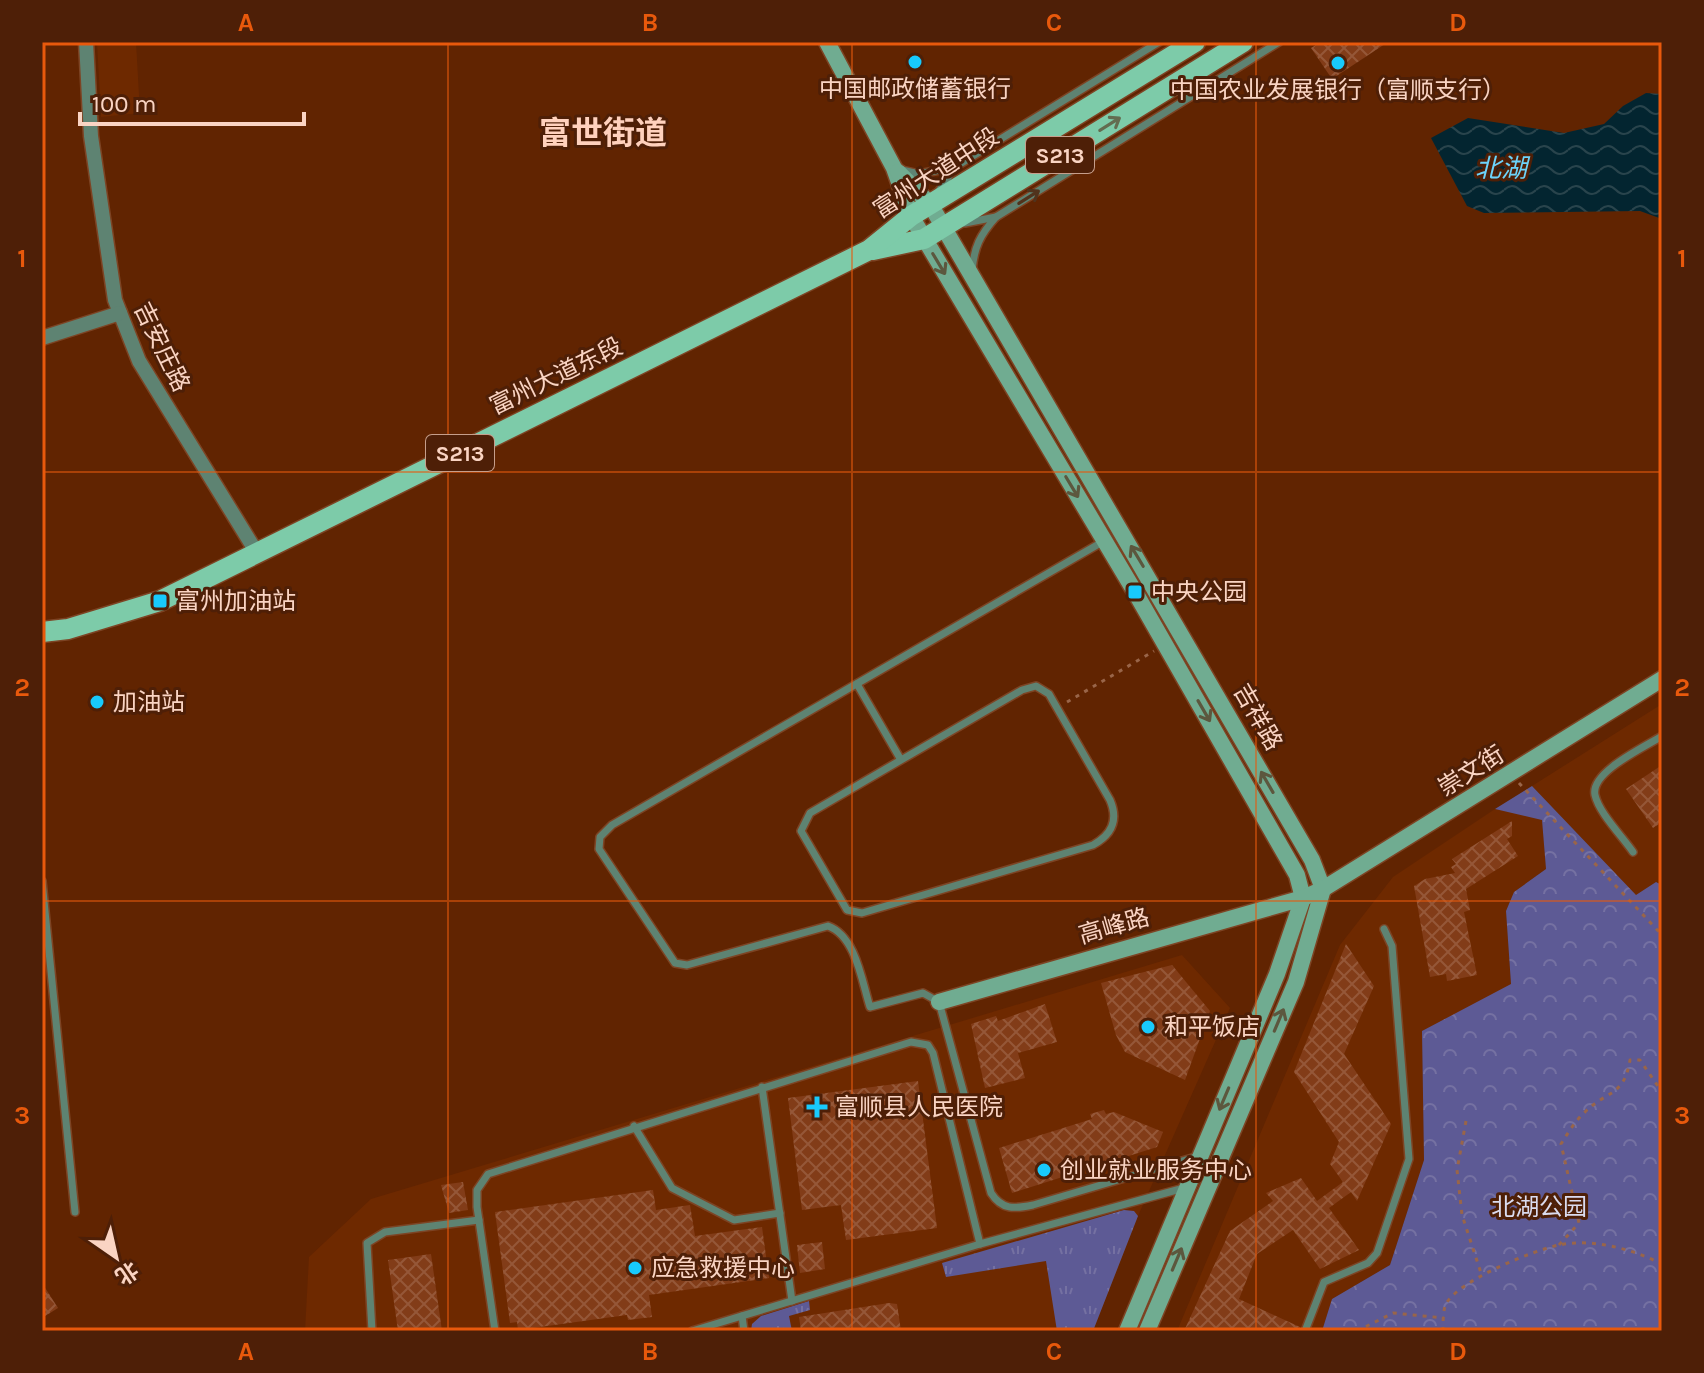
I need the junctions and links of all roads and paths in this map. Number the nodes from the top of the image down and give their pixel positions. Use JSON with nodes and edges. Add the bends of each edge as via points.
{"nodes":[{"id":1,"x":86,"y":42,"type":"edge"},
{"id":2,"x":827,"y":42,"type":"edge"},
{"id":3,"x":1159,"y":42,"type":"edge"},
{"id":4,"x":1195,"y":42,"type":"edge"},
{"id":5,"x":1243,"y":42,"type":"edge"},
{"id":6,"x":1279,"y":42,"type":"edge"},
{"id":7,"x":955,"y":167,"type":"junction"},
{"id":8,"x":894,"y":168,"type":"junction"},
{"id":9,"x":930,"y":204,"type":"junction"},
{"id":10,"x":911,"y":216,"type":"junction"},
{"id":11,"x":996,"y":217,"type":"junction"},
{"id":12,"x":943,"y":227,"type":"junction"},
{"id":13,"x":924,"y":239,"type":"junction"},
{"id":14,"x":869,"y":250,"type":"junction"},
{"id":15,"x":972,"y":277,"type":"junction"},
{"id":16,"x":120,"y":313,"type":"junction"},
{"id":17,"x":42,"y":338,"type":"edge"},
{"id":18,"x":1104,"y":541,"type":"junction"},
{"id":19,"x":257,"y":553,"type":"junction"},
{"id":20,"x":42,"y":632,"type":"edge"},
{"id":21,"x":1166,"y":644,"type":"junction"},
{"id":22,"x":1661,"y":681,"type":"edge"},
{"id":23,"x":857,"y":684,"type":"junction"},
{"id":24,"x":1057,"y":708,"type":"junction"},
{"id":25,"x":1662,"y":736,"type":"edge"},
{"id":26,"x":901,"y":760,"type":"junction"},
{"id":27,"x":1511,"y":775,"type":"junction"},
{"id":28,"x":1633,"y":852,"type":"dead end"},
{"id":29,"x":42,"y":881,"type":"edge"},
{"id":30,"x":1323,"y":889,"type":"junction"},
{"id":31,"x":1303,"y":898,"type":"junction"},
{"id":32,"x":1384,"y":929,"type":"dead end"},
{"id":33,"x":1662,"y":935,"type":"edge"},
{"id":34,"x":939,"y":1002,"type":"junction"},
{"id":35,"x":762,"y":1087,"type":"junction"},
{"id":36,"x":1662,"y":1092,"type":"edge"},
{"id":37,"x":1466,"y":1121,"type":"dead end"},
{"id":38,"x":634,"y":1126,"type":"junction"},
{"id":39,"x":1200,"y":1156,"type":"junction"},
{"id":40,"x":1186,"y":1188,"type":"junction"},
{"id":41,"x":75,"y":1212,"type":"dead end"},
{"id":42,"x":780,"y":1213,"type":"junction"},
{"id":43,"x":479,"y":1220,"type":"junction"},
{"id":44,"x":980,"y":1244,"type":"junction"},
{"id":45,"x":1559,"y":1245,"type":"junction"},
{"id":46,"x":1662,"y":1264,"type":"edge"},
{"id":47,"x":1482,"y":1276,"type":"junction"},
{"id":48,"x":792,"y":1301,"type":"junction"},
{"id":49,"x":742,"y":1316,"type":"junction"},
{"id":50,"x":1444,"y":1318,"type":"junction"},
{"id":51,"x":372,"y":1331,"type":"edge"},
{"id":52,"x":495,"y":1331,"type":"edge"},
{"id":53,"x":692,"y":1331,"type":"edge"},
{"id":54,"x":744,"y":1331,"type":"edge"},
{"id":55,"x":1127,"y":1331,"type":"edge"},
{"id":56,"x":1147,"y":1331,"type":"edge"},
{"id":57,"x":1305,"y":1331,"type":"edge"},
{"id":58,"x":1357,"y":1331,"type":"edge"},
{"id":59,"x":1443,"y":1331,"type":"edge"}],
"edges":[{"from":1,"to":16,"type":"street","name":"吉安庄路","via":[[91,136]]},
{"from":2,"to":8,"type":"main road","name":"吉祥路"},
{"from":3,"to":7,"type":"lane"},
{"from":4,"to":9,"type":"main road","name":"富州大道中段","number":"S213"},
{"from":12,"to":5,"type":"main road","name":"富州大道中段","number":"S213","one_way":true},
{"from":11,"to":6,"type":"lane","one_way":true},
{"from":7,"to":8,"type":"lane","via":[[919,174]]},
{"from":7,"to":9,"type":"lane"},
{"from":8,"to":9,"type":"main road","name":"吉祥路"},
{"from":8,"to":10,"type":"main road","name":"吉祥路"},
{"from":9,"to":10,"type":"main road","name":"富州大道中段","number":"S213"},
{"from":9,"to":12,"type":"main road","name":"吉祥路"},
{"from":10,"to":13,"type":"main road","name":"吉祥路"},
{"from":10,"to":14,"type":"main road","name":"富州大道中段","number":"S213"},
{"from":11,"to":12,"type":"lane"},
{"from":11,"to":15,"type":"lane","via":[[974,250]]},
{"from":12,"to":13,"type":"main road","name":"富州大道中段","number":"S213"},
{"from":12,"to":15,"type":"main road","name":"吉祥路"},
{"from":13,"to":14,"type":"main road","name":"富州大道中段","number":"S213"},
{"from":13,"to":18,"type":"main road","name":"吉祥路","one_way":true},
{"from":14,"to":19,"type":"main road","name":"富州大道东段","number":"S213"},
{"from":30,"to":15,"type":"main road","name":"吉祥路","one_way":true,"via":[[1312,860],[1177,624]]},
{"from":16,"to":17,"type":"street"},
{"from":16,"to":19,"type":"street","name":"吉安庄路","via":[[139,361]]},
{"from":18,"to":21,"type":"main road","name":"吉祥路"},
{"from":18,"to":23,"type":"lane"},
{"from":19,"to":20,"type":"main road","name":"富州大道东段","number":"S213","via":[[160,601]]},
{"from":21,"to":24,"type":"path"},
{"from":21,"to":31,"type":"main road","name":"吉祥路","one_way":true,"via":[[1297,875]]},
{"from":22,"to":27,"type":"main road","name":"崇文街"},
{"from":23,"to":26,"type":"lane"},
{"from":23,"to":34,"type":"lane","via":[[612,825],[600,837],[599,849],[675,963],[687,965],[828,926],[838,931],[854,956],[870,1007],[923,993]]},
{"from":24,"to":26,"type":"lane","via":[[1043,689],[1030,687]]},
{"from":24,"to":26,"type":"lane","via":[[1114,809],[1109,834],[1093,845],[854,913],[842,904],[803,838],[801,825],[810,813]]},
{"from":25,"to":28,"type":"lane","via":[[1602,774],[1595,786],[1598,802]]},
{"from":27,"to":30,"type":"main road","name":"崇文街"},
{"from":27,"to":33,"type":"path"},
{"from":29,"to":41,"type":"lane"},
{"from":30,"to":31,"type":"main road","name":"崇文街"},
{"from":56,"to":30,"type":"main road","one_way":true,"via":[[1296,982]]},
{"from":31,"to":34,"type":"main road","name":"高峰路"},
{"from":31,"to":39,"type":"main road","one_way":true,"via":[[1277,974]]},
{"from":32,"to":57,"type":"lane","via":[[1392,946],[1409,1159],[1377,1253],[1368,1263],[1324,1282]]},
{"from":34,"to":39,"type":"lane","via":[[998,1203],[1016,1209]]},
{"from":35,"to":38,"type":"lane"},
{"from":35,"to":42,"type":"lane"},
{"from":35,"to":44,"type":"lane","via":[[911,1042],[928,1045]]},
{"from":36,"to":45,"type":"path","via":[[1640,1060],[1630,1060],[1620,1089],[1585,1111],[1569,1132],[1561,1144],[1579,1223]]},
{"from":37,"to":47,"type":"path","via":[[1457,1170],[1462,1215]]},
{"from":38,"to":42,"type":"lane","via":[[672,1188],[734,1220]]},
{"from":38,"to":43,"type":"lane","via":[[488,1174],[477,1190]]},
{"from":39,"to":40,"type":"main road"},
{"from":40,"to":44,"type":"lane"},
{"from":40,"to":55,"type":"main road"},
{"from":42,"to":48,"type":"lane"},
{"from":43,"to":51,"type":"lane","via":[[385,1232],[367,1243]]},
{"from":43,"to":52,"type":"lane"},
{"from":44,"to":48,"type":"lane"},
{"from":45,"to":46,"type":"path","via":[[1593,1244],[1640,1253]]},
{"from":45,"to":47,"type":"path"},
{"from":47,"to":50,"type":"path","via":[[1446,1304]]},
{"from":48,"to":49,"type":"lane"},
{"from":49,"to":53,"type":"lane"},
{"from":49,"to":54,"type":"lane"},
{"from":50,"to":58,"type":"path","via":[[1393,1313]]},
{"from":50,"to":59,"type":"path"}]}
